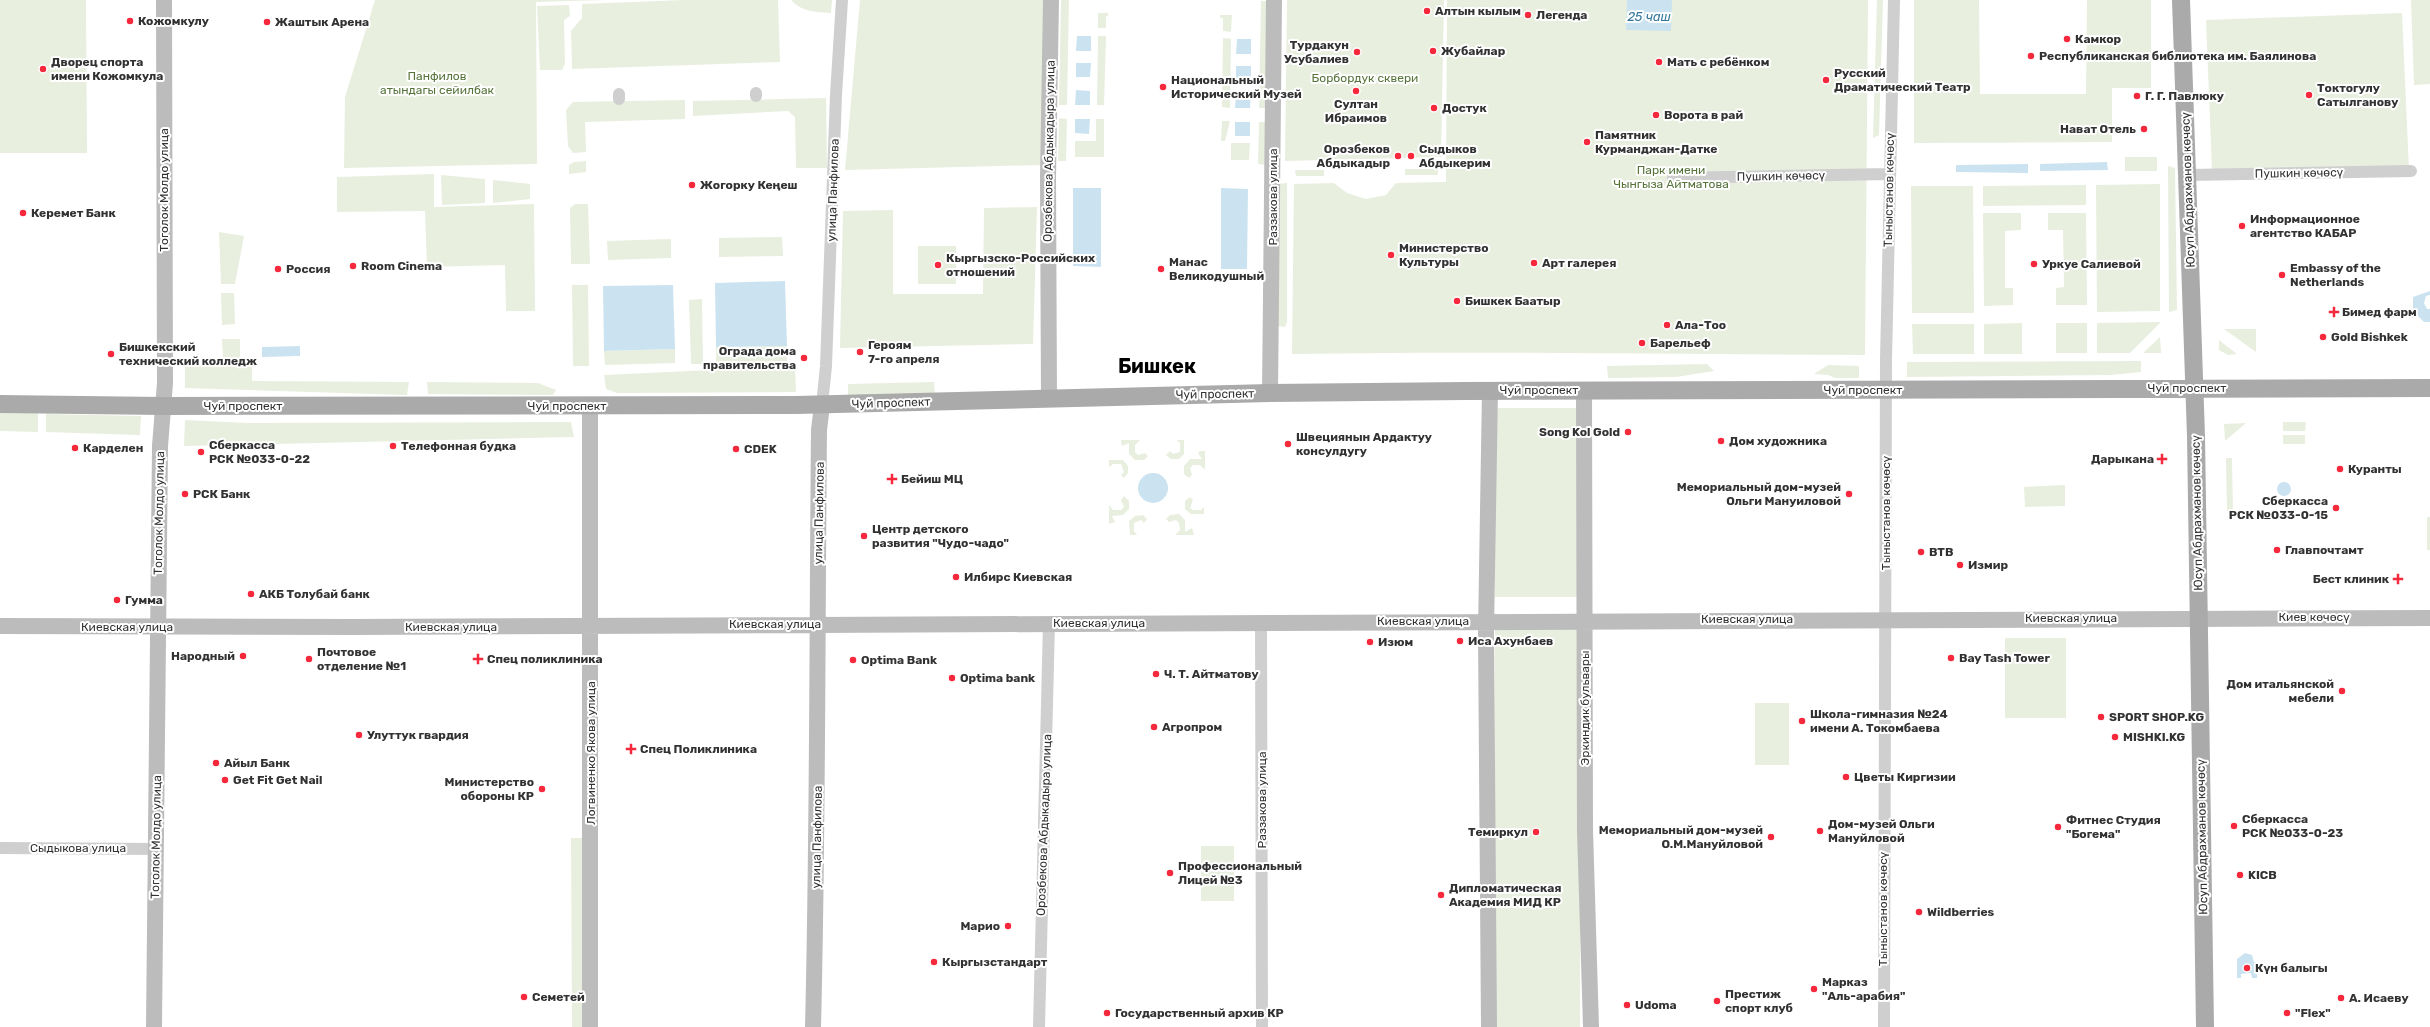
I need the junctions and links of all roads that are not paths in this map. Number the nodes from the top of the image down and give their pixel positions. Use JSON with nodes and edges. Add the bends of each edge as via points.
{"nodes":[{"id":1,"x":164,"y":0,"type":"edge"},
{"id":2,"x":842,"y":0,"type":"edge"},
{"id":3,"x":1051,"y":0,"type":"edge"},
{"id":4,"x":1274,"y":0,"type":"edge"},
{"id":5,"x":1894,"y":0,"type":"edge"},
{"id":6,"x":2181,"y":0,"type":"edge"},
{"id":7,"x":2411,"y":171,"type":"dead end"},
{"id":8,"x":1890,"y":174,"type":"junction"},
{"id":9,"x":2188,"y":174,"type":"junction"},
{"id":10,"x":1673,"y":178,"type":"dead end"},
{"id":11,"x":2194,"y":388,"type":"junction"},
{"id":12,"x":2430,"y":388,"type":"edge"},
{"id":13,"x":1490,"y":390,"type":"junction"},
{"id":14,"x":1584,"y":390,"type":"junction"},
{"id":15,"x":1886,"y":391,"type":"junction"},
{"id":16,"x":1270,"y":393,"type":"junction"},
{"id":17,"x":1049,"y":399,"type":"junction"},
{"id":18,"x":0,"y":404,"type":"edge"},
{"id":19,"x":822,"y":405,"type":"junction"},
{"id":20,"x":163,"y":406,"type":"junction"},
{"id":21,"x":590,"y":406,"type":"junction"},
{"id":22,"x":2198,"y":617,"type":"junction"},
{"id":23,"x":2430,"y":618,"type":"edge"},
{"id":24,"x":1885,"y":619,"type":"junction"},
{"id":25,"x":1585,"y":620,"type":"junction"},
{"id":26,"x":1486,"y":621,"type":"junction"},
{"id":27,"x":1261,"y":622,"type":"junction"},
{"id":28,"x":1049,"y":623,"type":"junction"},
{"id":29,"x":818,"y":624,"type":"junction"},
{"id":30,"x":591,"y":625,"type":"junction"},
{"id":31,"x":0,"y":626,"type":"edge"},
{"id":32,"x":158,"y":628,"type":"junction"},
{"id":33,"x":0,"y":848,"type":"edge"},
{"id":34,"x":156,"y":848,"type":"junction"},
{"id":35,"x":154,"y":1027,"type":"edge"},
{"id":36,"x":590,"y":1027,"type":"edge"},
{"id":37,"x":813,"y":1027,"type":"edge"},
{"id":38,"x":1039,"y":1027,"type":"edge"},
{"id":39,"x":1262,"y":1027,"type":"edge"},
{"id":40,"x":1489,"y":1027,"type":"edge"},
{"id":41,"x":1591,"y":1027,"type":"edge"},
{"id":42,"x":1884,"y":1027,"type":"edge"},
{"id":43,"x":2205,"y":1027,"type":"edge"}],
"edges":[{"from":1,"to":20,"type":"main road","name":"Тоголок Молдо улица"},
{"from":2,"to":19,"type":"street","name":"улица Панфилова","via":[[826,372]]},
{"from":3,"to":17,"type":"main road","name":"Орозбекова Абдыкадыра улица","via":[[1048,177]]},
{"from":4,"to":16,"type":"main road","name":"Раззакова улица"},
{"from":5,"to":8,"type":"street","name":"Тыныстанов көчөсү"},
{"from":6,"to":9,"type":"main road","name":"Юсуп Абдрахманов көчөсү"},
{"from":7,"to":9,"type":"street","name":"Пушкин көчөсү"},
{"from":8,"to":10,"type":"street","name":"Пушкин көчөсү"},
{"from":8,"to":15,"type":"street","name":"Тыныстанов көчөсү"},
{"from":9,"to":11,"type":"main road","name":"Юсуп Абдрахманов көчөсү"},
{"from":11,"to":12,"type":"main road","name":"Чуй проспект"},
{"from":11,"to":15,"type":"main road","name":"Чуй проспект"},
{"from":11,"to":22,"type":"main road","name":"Юсуп Абдрахманов көчөсү"},
{"from":13,"to":14,"type":"main road","name":"Чуй проспект"},
{"from":13,"to":16,"type":"main road","name":"Чуй проспект"},
{"from":13,"to":26,"type":"main road"},
{"from":14,"to":15,"type":"main road","name":"Чуй проспект"},
{"from":14,"to":25,"type":"main road","name":"Эркиндик бульвары"},
{"from":15,"to":24,"type":"street","name":"Тыныстанов көчөсү"},
{"from":16,"to":17,"type":"main road","name":"Чуй проспект"},
{"from":17,"to":19,"type":"main road","name":"Чуй проспект"},
{"from":18,"to":20,"type":"main road","name":"Чуй проспект"},
{"from":19,"to":21,"type":"main road","name":"Чуй проспект"},
{"from":19,"to":29,"type":"main road","name":"улица Панфилова","via":[[819,430]]},
{"from":20,"to":21,"type":"main road","name":"Чуй проспект"},
{"from":20,"to":32,"type":"main road","name":"Тоголок Молдо улица","via":[[160,446]]},
{"from":21,"to":30,"type":"main road","name":"Логвиненко Якова улица"},
{"from":22,"to":23,"type":"main road","name":"Киев көчөсү"},
{"from":22,"to":24,"type":"main road","name":"Киевская улица"},
{"from":22,"to":43,"type":"main road","name":"Юсуп Абдрахманов көчөсү"},
{"from":24,"to":25,"type":"main road","name":"Киевская улица"},
{"from":24,"to":42,"type":"street","name":"Тыныстанов көчөсү"},
{"from":25,"to":26,"type":"main road","name":"Киевская улица"},
{"from":25,"to":41,"type":"main road","name":"Эркиндик бульвары","via":[[1585,830]]},
{"from":26,"to":27,"type":"main road","name":"Киевская улица"},
{"from":26,"to":40,"type":"main road"},
{"from":27,"to":28,"type":"main road","name":"Киевская улица"},
{"from":27,"to":39,"type":"street","name":"Раззакова улица"},
{"from":28,"to":29,"type":"main road","name":"Киевская улица"},
{"from":28,"to":38,"type":"street","name":"Орозбекова Абдыкадыра улица"},
{"from":29,"to":30,"type":"main road","name":"Киевская улица"},
{"from":29,"to":37,"type":"main road","name":"улица Панфилова"},
{"from":30,"to":32,"type":"main road","name":"Киевская улица"},
{"from":30,"to":36,"type":"main road","name":"Логвиненко Якова улица"},
{"from":31,"to":32,"type":"main road","name":"Киевская улица"},
{"from":32,"to":34,"type":"main road","name":"Тоголок Молдо улица"},
{"from":33,"to":34,"type":"street","name":"Сыдыкова улица"},
{"from":34,"to":35,"type":"main road","name":"Тоголок Молдо улица"}]}
